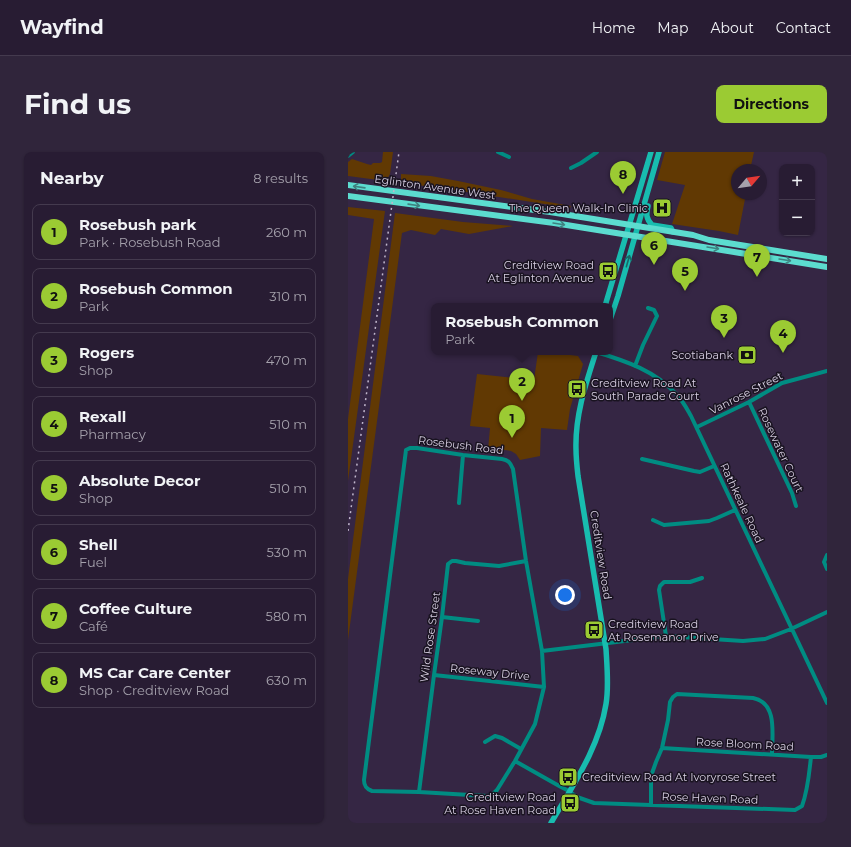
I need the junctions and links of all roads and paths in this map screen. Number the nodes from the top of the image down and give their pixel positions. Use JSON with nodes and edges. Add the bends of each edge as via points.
{"nodes":[{"id":1,"x":353,"y":152,"type":"edge"},
{"id":2,"x":498,"y":152,"type":"edge"},
{"id":3,"x":597,"y":152,"type":"edge"},
{"id":4,"x":651,"y":152,"type":"edge"},
{"id":5,"x":659,"y":152,"type":"edge"},
{"id":6,"x":348,"y":156,"type":"edge"},
{"id":7,"x":509,"y":157,"type":"dead end"},
{"id":8,"x":571,"y":168,"type":"dead end"},
{"id":9,"x":650,"y":184,"type":"junction"},
{"id":10,"x":348,"y":185,"type":"edge"},
{"id":11,"x":348,"y":196,"type":"edge"},
{"id":12,"x":629,"y":225,"type":"junction"},
{"id":13,"x":638,"y":226,"type":"junction"},
{"id":14,"x":673,"y":232,"type":"junction"},
{"id":15,"x":626,"y":235,"type":"junction"},
{"id":16,"x":635,"y":236,"type":"junction"},
{"id":17,"x":827,"y":259,"type":"edge"},
{"id":18,"x":827,"y":267,"type":"edge"},
{"id":19,"x":606,"y":303,"type":"edge"},
{"id":20,"x":648,"y":308,"type":"dead end"},
{"id":21,"x":613,"y":311,"type":"edge"},
{"id":22,"x":595,"y":355,"type":"edge"},
{"id":23,"x":604,"y":355,"type":"edge"},
{"id":24,"x":635,"y":366,"type":"junction"},
{"id":25,"x":827,"y":371,"type":"edge"},
{"id":26,"x":749,"y":402,"type":"junction"},
{"id":27,"x":696,"y":427,"type":"junction"},
{"id":28,"x":462,"y":455,"type":"junction"},
{"id":29,"x":642,"y":459,"type":"dead end"},
{"id":30,"x":714,"y":466,"type":"junction"},
{"id":31,"x":459,"y":504,"type":"dead end"},
{"id":32,"x":796,"y":506,"type":"dead end"},
{"id":33,"x":735,"y":510,"type":"junction"},
{"id":34,"x":653,"y":520,"type":"dead end"},
{"id":35,"x":827,"y":555,"type":"edge"},
{"id":36,"x":526,"y":561,"type":"junction"},
{"id":37,"x":827,"y":568,"type":"edge"},
{"id":38,"x":702,"y":578,"type":"dead end"},
{"id":39,"x":827,"y":612,"type":"edge"},
{"id":40,"x":442,"y":617,"type":"junction"},
{"id":41,"x":478,"y":621,"type":"dead end"},
{"id":42,"x":791,"y":629,"type":"junction"},
{"id":43,"x":666,"y":636,"type":"junction"},
{"id":44,"x":605,"y":643,"type":"junction"},
{"id":45,"x":542,"y":651,"type":"junction"},
{"id":46,"x":434,"y":675,"type":"junction"},
{"id":47,"x":544,"y":687,"type":"junction"},
{"id":48,"x":827,"y":703,"type":"edge"},
{"id":49,"x":485,"y":742,"type":"dead end"},
{"id":50,"x":662,"y":748,"type":"junction"},
{"id":51,"x":521,"y":749,"type":"junction"},
{"id":52,"x":772,"y":754,"type":"junction"},
{"id":53,"x":827,"y":755,"type":"edge"},
{"id":54,"x":811,"y":757,"type":"junction"},
{"id":55,"x":515,"y":761,"type":"junction"},
{"id":56,"x":570,"y":791,"type":"junction"},
{"id":57,"x":419,"y":792,"type":"junction"},
{"id":58,"x":651,"y":805,"type":"junction"},
{"id":59,"x":551,"y":823,"type":"edge"}],
"edges":[{"from":1,"to":6,"type":"street"},
{"from":2,"to":7,"type":"street"},
{"from":3,"to":8,"type":"street"},
{"from":4,"to":12,"type":"main road"},
{"from":5,"to":9,"type":"main road"},
{"from":9,"to":13,"type":"main road"},
{"from":9,"to":14,"type":"main road","via":[[652,192],[646,211],[647,218],[652,225],[671,228]]},
{"from":12,"to":10,"type":"main road","name":"Eglinton Avenue West","one_way":true},
{"from":11,"to":15,"type":"main road","name":"Eglinton Avenue West","one_way":true},
{"from":12,"to":13,"type":"main road","name":"Eglinton Avenue West"},
{"from":12,"to":15,"type":"main road"},
{"from":13,"to":14,"type":"main road","name":"Eglinton Avenue West"},
{"from":13,"to":16,"type":"main road"},
{"from":14,"to":17,"type":"main road","name":"Eglinton Avenue West"},
{"from":15,"to":16,"type":"main road","name":"Eglinton Avenue West"},
{"from":15,"to":19,"type":"main road"},
{"from":16,"to":18,"type":"main road","name":"Eglinton Avenue West","one_way":true},
{"from":21,"to":16,"type":"main road","one_way":true},
{"from":20,"to":24,"type":"street","via":[[654,310],[657,316]]},
{"from":22,"to":44,"type":"main road","name":"Creditview Road","via":[[581,404],[576,450]]},
{"from":23,"to":24,"type":"street","name":"Rathkeale Road"},
{"from":24,"to":27,"type":"street","name":"Rathkeale Road","via":[[658,378],[671,389],[678,396]]},
{"from":25,"to":26,"type":"street","name":"Vanrose Street","via":[[782,383]]},
{"from":26,"to":27,"type":"street","name":"Vanrose Street"},
{"from":26,"to":32,"type":"street","name":"Rosewater Court"},
{"from":27,"to":30,"type":"street","name":"Rathkeale Road"},
{"from":28,"to":31,"type":"street"},
{"from":28,"to":36,"type":"street","name":"Rosebush Road","via":[[502,459],[511,463]]},
{"from":28,"to":57,"type":"street","name":"Rosebush Road","via":[[417,448],[406,450],[364,786],[372,791]]},
{"from":29,"to":30,"type":"street","via":[[700,472]]},
{"from":30,"to":33,"type":"street","name":"Rathkeale Road"},
{"from":33,"to":34,"type":"street","via":[[708,521],[664,524]]},
{"from":33,"to":42,"type":"street","name":"Rathkeale Road"},
{"from":35,"to":37,"type":"street","via":[[824,562]]},
{"from":36,"to":40,"type":"street","name":"Wild Rose Street","via":[[493,566],[452,561],[448,564]]},
{"from":36,"to":45,"type":"street","name":"Rosebush Road"},
{"from":38,"to":43,"type":"street","via":[[690,582],[664,582],[660,586]]},
{"from":39,"to":42,"type":"street"},
{"from":40,"to":41,"type":"street"},
{"from":40,"to":46,"type":"street","name":"Wild Rose Street"},
{"from":42,"to":43,"type":"street","via":[[765,639],[743,641]]},
{"from":42,"to":48,"type":"street","name":"Rathkeale Road"},
{"from":43,"to":44,"type":"street"},
{"from":44,"to":45,"type":"street"},
{"from":44,"to":56,"type":"main road","name":"Creditview Road","via":[[608,672],[607,703],[602,726]]},
{"from":45,"to":47,"type":"street","name":"Rosebush Road"},
{"from":46,"to":47,"type":"street","name":"Roseway Drive"},
{"from":46,"to":57,"type":"street","name":"Wild Rose Street"},
{"from":47,"to":51,"type":"street","name":"Rosebush Road","via":[[535,724]]},
{"from":49,"to":51,"type":"street","via":[[495,736]]},
{"from":50,"to":52,"type":"street","name":"Rose Bloom Road"},
{"from":50,"to":52,"type":"street","via":[[670,702],[677,694],[753,698],[764,702],[772,718]]},
{"from":50,"to":58,"type":"street","via":[[651,776]]},
{"from":51,"to":55,"type":"street","name":"Rosebush Road"},
{"from":52,"to":54,"type":"street","name":"Rose Bloom Road"},
{"from":53,"to":54,"type":"street","name":"Rose Bloom Road"},
{"from":54,"to":58,"type":"street","name":"Rose Haven Road","via":[[804,801],[802,806],[795,810]]},
{"from":55,"to":56,"type":"street","name":"Rose Haven Road"},
{"from":55,"to":57,"type":"street","name":"Rosebush Road","via":[[497,790],[487,796]]},
{"from":56,"to":58,"type":"street","name":"Rose Haven Road","via":[[594,803]]},
{"from":56,"to":59,"type":"main road","name":"Creditview Road"}]}
